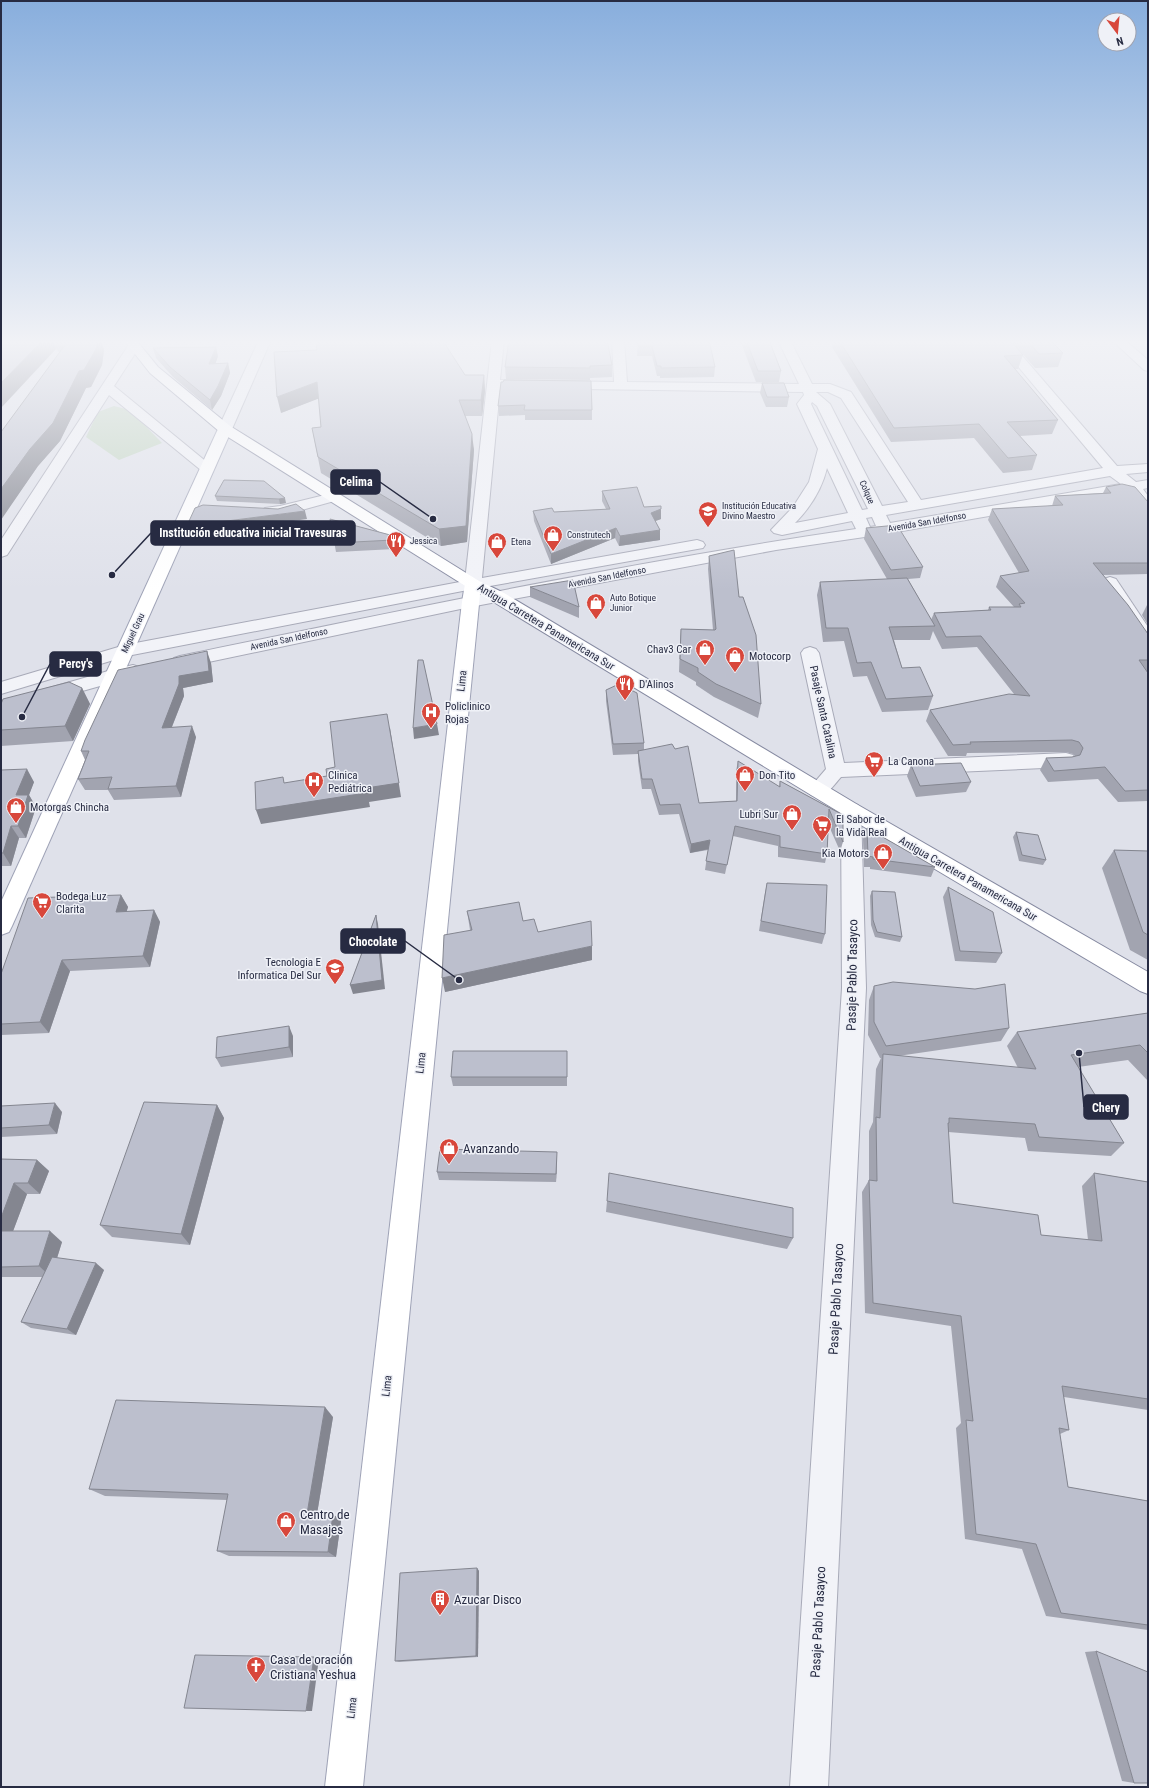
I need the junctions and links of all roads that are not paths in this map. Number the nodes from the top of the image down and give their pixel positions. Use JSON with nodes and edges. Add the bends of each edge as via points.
{"nodes":[{"id":1,"x":83,"y":423,"type":"edge"},
{"id":2,"x":152,"y":423,"type":"edge"},
{"id":3,"x":218,"y":423,"type":"edge"},
{"id":4,"x":227,"y":423,"type":"edge"},
{"id":5,"x":490,"y":423,"type":"edge"},
{"id":6,"x":813,"y":423,"type":"edge"},
{"id":7,"x":833,"y":423,"type":"edge"},
{"id":8,"x":864,"y":423,"type":"edge"},
{"id":9,"x":1073,"y":423,"type":"edge"},
{"id":10,"x":225,"y":429,"type":"junction"},
{"id":11,"x":825,"y":450,"type":"junction"},
{"id":12,"x":207,"y":468,"type":"junction"},
{"id":13,"x":1148,"y":468,"type":"edge"},
{"id":14,"x":1113,"y":471,"type":"junction"},
{"id":15,"x":1148,"y":484,"type":"edge"},
{"id":16,"x":1132,"y":486,"type":"junction"},
{"id":17,"x":333,"y":497,"type":"junction"},
{"id":18,"x":917,"y":505,"type":"junction"},
{"id":19,"x":1148,"y":505,"type":"edge"},
{"id":20,"x":256,"y":511,"type":"edge"},
{"id":21,"x":876,"y":512,"type":"junction"},
{"id":22,"x":856,"y":516,"type":"junction"},
{"id":23,"x":885,"y":529,"type":"junction"},
{"id":24,"x":779,"y":530,"type":"junction"},
{"id":25,"x":865,"y":532,"type":"junction"},
{"id":26,"x":1,"y":552,"type":"edge"},
{"id":27,"x":1110,"y":582,"type":"edge"},
{"id":28,"x":472,"y":593,"type":"junction"},
{"id":29,"x":498,"y":597,"type":"junction"},
{"id":30,"x":1148,"y":640,"type":"edge"},
{"id":31,"x":125,"y":651,"type":"junction"},
{"id":32,"x":810,"y":653,"type":"dead end"},
{"id":33,"x":114,"y":675,"type":"junction"},
{"id":34,"x":1,"y":688,"type":"edge"},
{"id":35,"x":1,"y":708,"type":"edge"},
{"id":36,"x":1066,"y":760,"type":"edge"},
{"id":37,"x":836,"y":770,"type":"junction"},
{"id":38,"x":818,"y":790,"type":"junction"},
{"id":39,"x":851,"y":810,"type":"junction"},
{"id":40,"x":1,"y":926,"type":"edge"},
{"id":41,"x":1148,"y":984,"type":"edge"},
{"id":42,"x":344,"y":1787,"type":"edge"},
{"id":43,"x":809,"y":1787,"type":"edge"}],
"edges":[{"from":1,"to":26,"type":"street"},
{"from":2,"to":12,"type":"street"},
{"from":3,"to":10,"type":"main road","name":"Antigua Carretera Panamericana Sur"},
{"from":4,"to":10,"type":"street","name":"Miguel Grau"},
{"from":5,"to":28,"type":"street","name":"Lima"},
{"from":6,"to":11,"type":"street","name":"Colque"},
{"from":7,"to":21,"type":"street","name":"Colque"},
{"from":8,"to":18,"type":"street"},
{"from":9,"to":14,"type":"street"},
{"from":10,"to":12,"type":"main road","name":"Miguel Grau"},
{"from":10,"to":17,"type":"main road","name":"Antigua Carretera Panamericana Sur"},
{"from":11,"to":22,"type":"street","name":"Colque"},
{"from":11,"to":24,"type":"street","via":[[816,482],[799,510]]},
{"from":12,"to":31,"type":"main road","name":"Miguel Grau","via":[[199,507]]},
{"from":13,"to":14,"type":"street","name":"Avenida San Idelfonso"},
{"from":14,"to":16,"type":"street"},
{"from":14,"to":18,"type":"street","name":"Avenida San Idelfonso"},
{"from":15,"to":16,"type":"street","name":"Avenida San Idelfonso"},
{"from":16,"to":19,"type":"street"},
{"from":16,"to":23,"type":"street","name":"Avenida San Idelfonso"},
{"from":17,"to":20,"type":"street","via":[[280,511]]},
{"from":17,"to":28,"type":"main road","name":"Antigua Carretera Panamericana Sur"},
{"from":18,"to":21,"type":"street","name":"Avenida San Idelfonso"},
{"from":21,"to":22,"type":"street","name":"Avenida San Idelfonso"},
{"from":21,"to":23,"type":"street","name":"Colque"},
{"from":22,"to":24,"type":"street","name":"Avenida San Idelfonso"},
{"from":22,"to":25,"type":"street","name":"Colque"},
{"from":23,"to":25,"type":"street","name":"Avenida San Idelfonso"},
{"from":24,"to":28,"type":"street","name":"Avenida San Idelfonso"},
{"from":25,"to":29,"type":"street","name":"Avenida San Idelfonso","via":[[776,545]]},
{"from":27,"to":30,"type":"street"},
{"from":28,"to":29,"type":"main road","name":"Antigua Carretera Panamericana Sur"},
{"from":28,"to":31,"type":"street","name":"Avenida San Idelfonso"},
{"from":28,"to":33,"type":"street","name":"Avenida San Idelfonso"},
{"from":28,"to":42,"type":"main road","name":"Lima"},
{"from":29,"to":38,"type":"main road","name":"Antigua Carretera Panamericana Sur"},
{"from":31,"to":33,"type":"main road","name":"Miguel Grau"},
{"from":31,"to":34,"type":"street","name":"Avenida San Idelfonso"},
{"from":32,"to":37,"type":"street","name":"Pasaje Santa Catalina"},
{"from":33,"to":35,"type":"street","name":"Avenida San Idelfonso"},
{"from":33,"to":40,"type":"main road","name":"Miguel Grau"},
{"from":36,"to":37,"type":"street","name":"Pasaje Santa Catalina"},
{"from":37,"to":38,"type":"street","name":"Pasaje Santa Catalina"},
{"from":38,"to":39,"type":"main road","name":"Antigua Carretera Panamericana Sur"},
{"from":39,"to":41,"type":"main road","name":"Antigua Carretera Panamericana Sur"},
{"from":39,"to":43,"type":"street","name":"Pasaje Pablo Tasayco","via":[[854,988]]}]}
